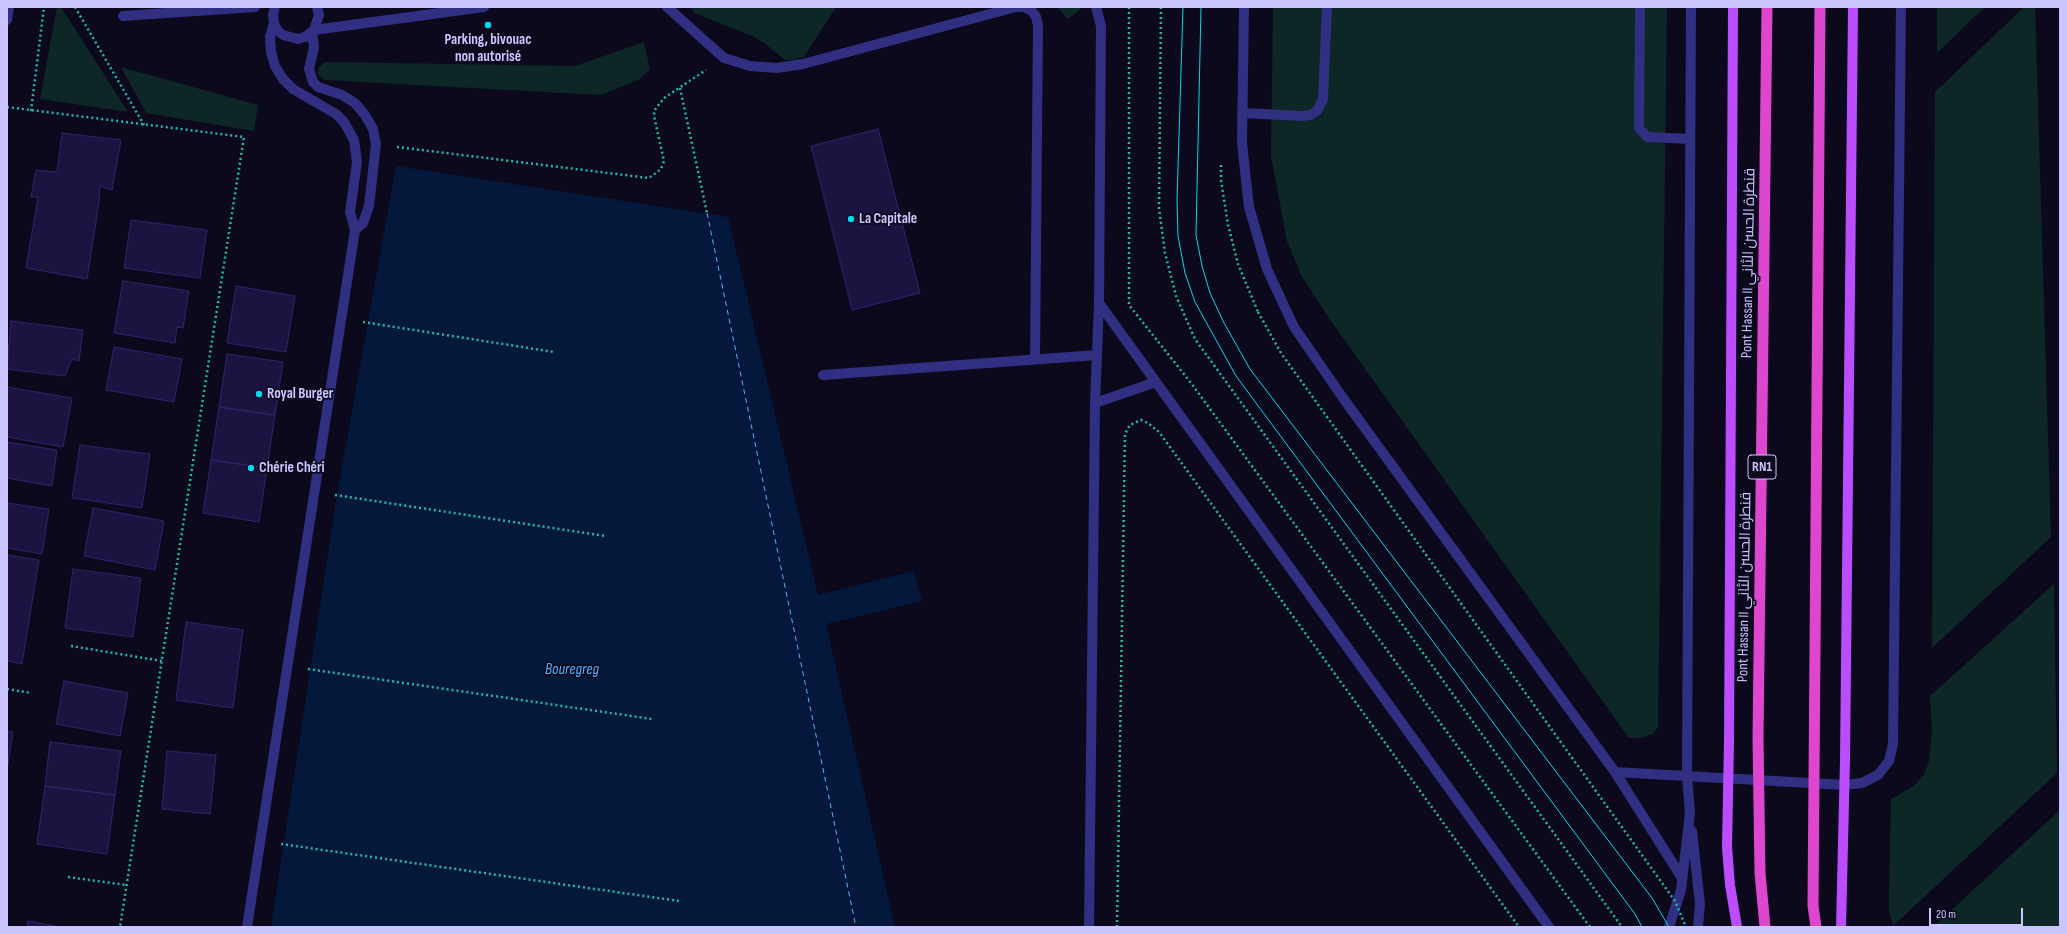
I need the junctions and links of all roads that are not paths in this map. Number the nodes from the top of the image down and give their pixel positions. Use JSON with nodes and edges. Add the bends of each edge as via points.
{"nodes":[{"id":1,"x":9,"y":7,"type":"edge"},
{"id":2,"x":255,"y":7,"type":"edge"},
{"id":3,"x":275,"y":7,"type":"edge"},
{"id":4,"x":317,"y":7,"type":"edge"},
{"id":5,"x":484,"y":7,"type":"edge"},
{"id":6,"x":667,"y":7,"type":"edge"},
{"id":7,"x":1024,"y":7,"type":"edge"},
{"id":8,"x":1096,"y":7,"type":"edge"},
{"id":9,"x":1244,"y":7,"type":"edge"},
{"id":10,"x":1327,"y":7,"type":"edge"},
{"id":11,"x":1640,"y":7,"type":"edge"},
{"id":12,"x":1691,"y":7,"type":"edge"},
{"id":13,"x":1733,"y":7,"type":"edge"},
{"id":14,"x":1767,"y":7,"type":"edge"},
{"id":15,"x":1820,"y":7,"type":"edge"},
{"id":16,"x":1853,"y":7,"type":"edge"},
{"id":17,"x":1901,"y":7,"type":"edge"},
{"id":18,"x":123,"y":16,"type":"dead end"},
{"id":19,"x":7,"y":20,"type":"edge"},
{"id":20,"x":274,"y":23,"type":"junction"},
{"id":21,"x":313,"y":31,"type":"junction"},
{"id":22,"x":1242,"y":113,"type":"junction"},
{"id":23,"x":1690,"y":139,"type":"junction"},
{"id":24,"x":355,"y":230,"type":"junction"},
{"id":25,"x":1099,"y":303,"type":"junction"},
{"id":26,"x":1097,"y":355,"type":"junction"},
{"id":27,"x":1035,"y":359,"type":"junction"},
{"id":28,"x":823,"y":375,"type":"dead end"},
{"id":29,"x":1156,"y":382,"type":"junction"},
{"id":30,"x":1095,"y":403,"type":"junction"},
{"id":31,"x":1615,"y":772,"type":"junction"},
{"id":32,"x":1687,"y":776,"type":"junction"},
{"id":33,"x":1690,"y":813,"type":"junction"},
{"id":34,"x":1682,"y":878,"type":"junction"},
{"id":35,"x":247,"y":927,"type":"edge"},
{"id":36,"x":1089,"y":927,"type":"edge"},
{"id":37,"x":1549,"y":927,"type":"edge"},
{"id":38,"x":1669,"y":927,"type":"edge"},
{"id":39,"x":1698,"y":927,"type":"edge"},
{"id":40,"x":1737,"y":927,"type":"edge"},
{"id":41,"x":1765,"y":927,"type":"edge"},
{"id":42,"x":1816,"y":927,"type":"edge"},
{"id":43,"x":1841,"y":927,"type":"edge"}],
"edges":[{"from":1,"to":19,"type":"street"},
{"from":2,"to":18,"type":"street"},
{"from":3,"to":20,"type":"street","via":[[272,14]]},
{"from":4,"to":21,"type":"street","via":[[319,15]]},
{"from":5,"to":21,"type":"street"},
{"from":6,"to":7,"type":"street","via":[[724,58],[750,66],[777,68],[803,64]]},
{"from":7,"to":27,"type":"street","via":[[1032,11],[1038,25]]},
{"from":8,"to":25,"type":"street","via":[[1101,26]]},
{"from":9,"to":22,"type":"street"},
{"from":10,"to":22,"type":"street","via":[[1323,99],[1318,111],[1302,116]]},
{"from":11,"to":23,"type":"street","via":[[1639,128],[1647,137]]},
{"from":12,"to":23,"type":"street"},
{"from":13,"to":40,"type":"main road","bridge":true,"via":[[1728,847],[1730,884]]},
{"from":14,"to":41,"type":"highway","name":"Pont Hassan II قنطرة الحسن الثاني","number":"RN1","bridge":true,"via":[[1758,737],[1760,873]]},
{"from":15,"to":42,"type":"highway","bridge":true,"via":[[1813,906]]},
{"from":16,"to":43,"type":"main road","bridge":true},
{"from":17,"to":32,"type":"street","via":[[1893,744],[1889,761],[1878,775],[1862,783],[1845,785]]},
{"from":20,"to":21,"type":"street","via":[[283,36],[290,38],[306,37]]},
{"from":20,"to":24,"type":"street","via":[[270,37],[271,52],[275,66],[283,79],[299,93],[336,114],[344,122],[354,140],[357,162],[350,212]]},
{"from":21,"to":24,"type":"street","via":[[314,47],[309,70],[313,82],[318,87],[342,95],[355,103],[369,122],[376,144],[369,206],[363,223]]},
{"from":22,"to":31,"type":"street","via":[[1242,143],[1249,207],[1266,269],[1294,327]]},
{"from":23,"to":32,"type":"street"},
{"from":24,"to":35,"type":"street"},
{"from":25,"to":26,"type":"street"},
{"from":25,"to":29,"type":"street"},
{"from":26,"to":27,"type":"street"},
{"from":26,"to":30,"type":"street"},
{"from":27,"to":28,"type":"street"},
{"from":29,"to":30,"type":"street"},
{"from":29,"to":37,"type":"street"},
{"from":30,"to":36,"type":"street"},
{"from":31,"to":32,"type":"street"},
{"from":31,"to":34,"type":"street"},
{"from":32,"to":33,"type":"street"},
{"from":33,"to":34,"type":"street"},
{"from":33,"to":39,"type":"street","via":[[1700,904]]},
{"from":34,"to":38,"type":"street"}]}
